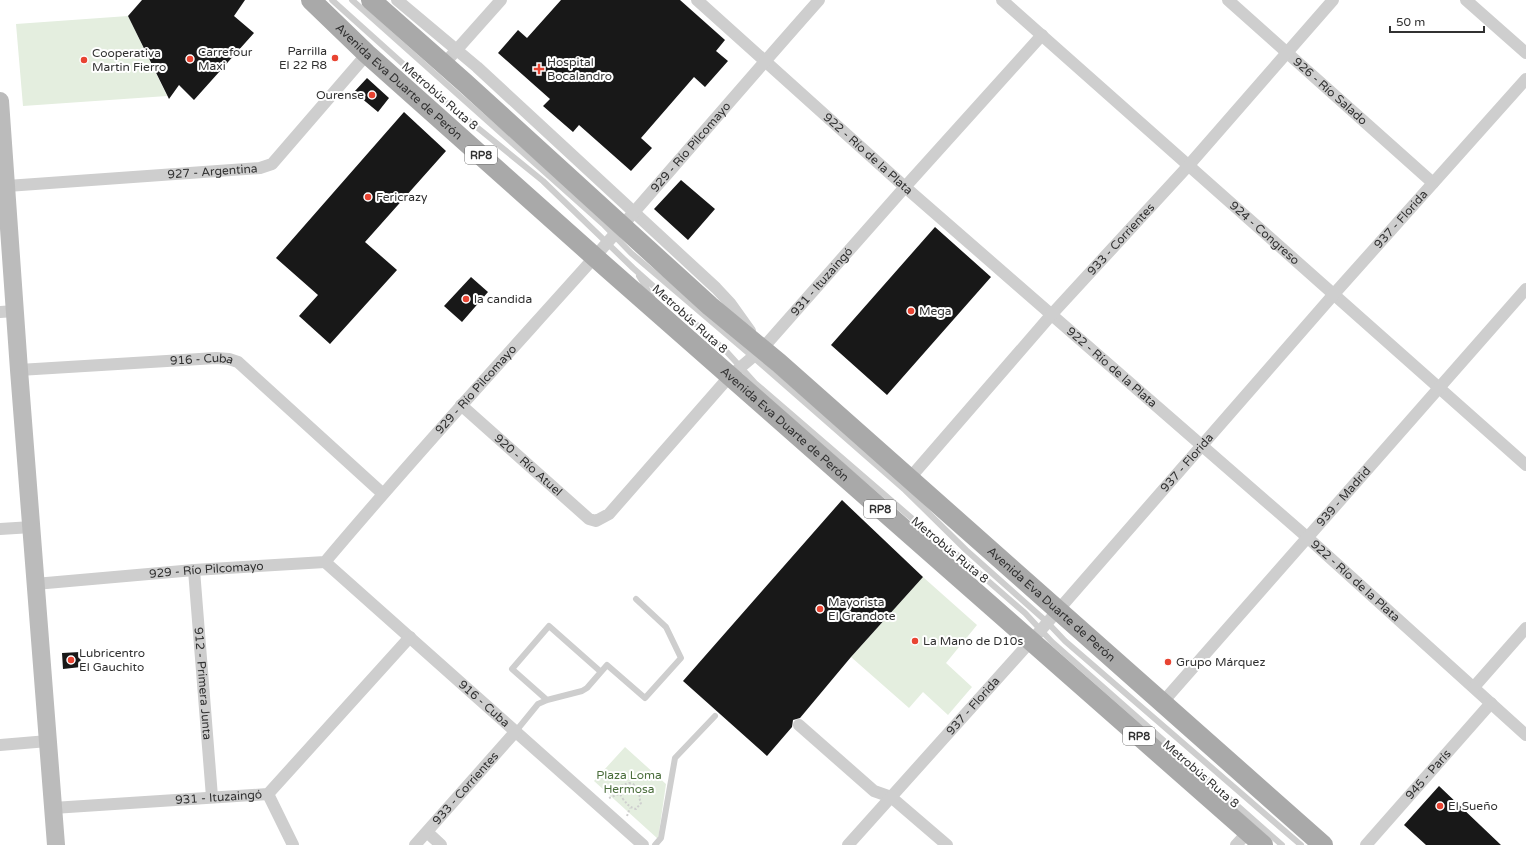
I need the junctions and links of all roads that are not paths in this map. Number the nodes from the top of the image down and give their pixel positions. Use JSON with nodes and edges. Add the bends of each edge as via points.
{"nodes":[{"id":1,"x":311,"y":0,"type":"edge"},
{"id":2,"x":332,"y":0,"type":"edge"},
{"id":3,"x":352,"y":0,"type":"edge"},
{"id":4,"x":371,"y":0,"type":"edge"},
{"id":5,"x":397,"y":0,"type":"edge"},
{"id":6,"x":501,"y":0,"type":"edge"},
{"id":7,"x":697,"y":0,"type":"edge"},
{"id":8,"x":819,"y":0,"type":"edge"},
{"id":9,"x":1002,"y":0,"type":"edge"},
{"id":10,"x":1228,"y":0,"type":"edge"},
{"id":11,"x":1333,"y":0,"type":"edge"},
{"id":12,"x":1466,"y":0,"type":"edge"},
{"id":13,"x":1042,"y":35,"type":"junction"},
{"id":14,"x":1286,"y":52,"type":"junction"},
{"id":15,"x":1526,"y":53,"type":"edge"},
{"id":16,"x":367,"y":54,"type":"junction"},
{"id":17,"x":450,"y":57,"type":"junction"},
{"id":18,"x":764,"y":61,"type":"junction"},
{"id":19,"x":1526,"y":79,"type":"edge"},
{"id":20,"x":0,"y":101,"type":"edge"},
{"id":21,"x":1189,"y":165,"type":"junction"},
{"id":22,"x":1433,"y":183,"type":"junction"},
{"id":23,"x":7,"y":186,"type":"junction"},
{"id":24,"x":905,"y":187,"type":"junction"},
{"id":25,"x":4,"y":220,"type":"edge"},
{"id":26,"x":614,"y":234,"type":"junction"},
{"id":27,"x":634,"y":268,"type":"junction"},
{"id":28,"x":1526,"y":289,"type":"edge"},
{"id":29,"x":1334,"y":294,"type":"junction"},
{"id":30,"x":658,"y":308,"type":"junction"},
{"id":31,"x":7,"y":312,"type":"edge"},
{"id":32,"x":1052,"y":314,"type":"junction"},
{"id":33,"x":757,"y":353,"type":"junction"},
{"id":34,"x":19,"y":370,"type":"junction"},
{"id":35,"x":735,"y":372,"type":"junction"},
{"id":36,"x":1440,"y":387,"type":"junction"},
{"id":37,"x":461,"y":405,"type":"junction"},
{"id":38,"x":1202,"y":446,"type":"junction"},
{"id":39,"x":1526,"y":465,"type":"edge"},
{"id":40,"x":909,"y":478,"type":"junction"},
{"id":41,"x":382,"y":494,"type":"junction"},
{"id":42,"x":596,"y":521,"type":"joint"},
{"id":43,"x":32,"y":527,"type":"junction"},
{"id":44,"x":0,"y":529,"type":"edge"},
{"id":45,"x":1308,"y":538,"type":"junction"},
{"id":46,"x":325,"y":562,"type":"junction"},
{"id":47,"x":194,"y":570,"type":"junction"},
{"id":48,"x":35,"y":584,"type":"junction"},
{"id":49,"x":636,"y":598,"type":"dead end"},
{"id":50,"x":1044,"y":626,"type":"junction"},
{"id":51,"x":1526,"y":628,"type":"edge"},
{"id":52,"x":410,"y":637,"type":"junction"},
{"id":53,"x":601,"y":672,"type":"junction"},
{"id":54,"x":1474,"y":687,"type":"junction"},
{"id":55,"x":547,"y":700,"type":"junction"},
{"id":56,"x":1162,"y":704,"type":"junction"},
{"id":57,"x":1491,"y":704,"type":"junction"},
{"id":58,"x":715,"y":716,"type":"dead end"},
{"id":59,"x":799,"y":726,"type":"dead end"},
{"id":60,"x":516,"y":731,"type":"junction"},
{"id":61,"x":1526,"y":734,"type":"edge"},
{"id":62,"x":48,"y":741,"type":"junction"},
{"id":63,"x":0,"y":745,"type":"edge"},
{"id":64,"x":268,"y":794,"type":"junction"},
{"id":65,"x":890,"y":796,"type":"junction"},
{"id":66,"x":212,"y":797,"type":"junction"},
{"id":67,"x":53,"y":808,"type":"junction"},
{"id":68,"x":427,"y":832,"type":"junction"},
{"id":69,"x":1242,"y":839,"type":"edge"},
{"id":70,"x":56,"y":845,"type":"edge"},
{"id":71,"x":293,"y":845,"type":"edge"},
{"id":72,"x":415,"y":845,"type":"edge"},
{"id":73,"x":441,"y":845,"type":"edge"},
{"id":74,"x":643,"y":845,"type":"edge"},
{"id":75,"x":655,"y":845,"type":"edge"},
{"id":76,"x":848,"y":845,"type":"edge"},
{"id":77,"x":947,"y":845,"type":"edge"},
{"id":78,"x":1263,"y":845,"type":"edge"},
{"id":79,"x":1282,"y":845,"type":"edge"},
{"id":80,"x":1302,"y":845,"type":"edge"},
{"id":81,"x":1322,"y":845,"type":"edge"},
{"id":82,"x":1366,"y":845,"type":"edge"}],
"edges":[{"from":1,"to":16,"type":"main road","name":"Avenida Eva Duarte de Perón","number":"RP8"},
{"from":2,"to":26,"type":"lane","name":"Metrobús Ruta 8","via":[[441,98],[543,182]]},
{"from":3,"to":26,"type":"lane","name":"Metrobús Ruta 8"},
{"from":4,"to":17,"type":"main road","name":"Avenida Eva Duarte de Perón","number":"RP8"},
{"from":5,"to":17,"type":"street","name":"Avenida Eva Duarte de Perón"},
{"from":6,"to":17,"type":"street"},
{"from":7,"to":18,"type":"street","name":"922 - Río de la Plata"},
{"from":8,"to":18,"type":"street","name":"929 - Río Pilcomayo"},
{"from":9,"to":13,"type":"street","name":"924 - Congreso"},
{"from":10,"to":14,"type":"street","name":"926 - Río Salado"},
{"from":11,"to":14,"type":"street","name":"933 - Corrientes"},
{"from":12,"to":15,"type":"street"},
{"from":13,"to":21,"type":"street","name":"924 - Congreso"},
{"from":13,"to":24,"type":"street","name":"931 - Ituzaingó"},
{"from":14,"to":21,"type":"street","name":"933 - Corrientes"},
{"from":14,"to":22,"type":"street","name":"926 - Río Salado"},
{"from":16,"to":23,"type":"street","name":"927 - Argentina","via":[[272,164],[260,168]]},
{"from":16,"to":26,"type":"main road","name":"Avenida Eva Duarte de Perón","number":"RP8"},
{"from":17,"to":26,"type":"main road","name":"Avenida Eva Duarte de Perón","number":"RP8"},
{"from":18,"to":24,"type":"street","name":"922 - Río de la Plata"},
{"from":18,"to":26,"type":"street","name":"929 - Río Pilcomayo"},
{"from":19,"to":22,"type":"street","name":"937 - Florida"},
{"from":20,"to":23,"type":"street"},
{"from":21,"to":29,"type":"street","name":"924 - Congreso"},
{"from":21,"to":32,"type":"street","name":"933 - Corrientes"},
{"from":22,"to":29,"type":"street","name":"937 - Florida"},
{"from":23,"to":25,"type":"street"},
{"from":24,"to":32,"type":"street","name":"922 - Río de la Plata"},
{"from":24,"to":33,"type":"street","name":"931 - Ituzaingó"},
{"from":25,"to":31,"type":"street"},
{"from":26,"to":27,"type":"lane","name":"Metrobús Ruta 8"},
{"from":26,"to":30,"type":"main road","name":"Avenida Eva Duarte de Perón","number":"RP8"},
{"from":26,"to":33,"type":"main road","name":"Avenida Eva Duarte de Perón","number":"RP8","via":[[710,306]]},
{"from":26,"to":37,"type":"street","name":"929 - Río Pilcomayo"},
{"from":27,"to":30,"type":"lane"},
{"from":27,"to":35,"type":"lane","name":"Metrobús Ruta 8","via":[[726,351]]},
{"from":28,"to":36,"type":"street","name":"939 - Madrid"},
{"from":29,"to":36,"type":"street","name":"924 - Congreso"},
{"from":29,"to":38,"type":"street","name":"937 - Florida"},
{"from":30,"to":35,"type":"main road","name":"Avenida Eva Duarte de Perón","via":[[686,328]]},
{"from":31,"to":34,"type":"street"},
{"from":32,"to":38,"type":"street","name":"922 - Río de la Plata"},
{"from":32,"to":40,"type":"street","name":"933 - Corrientes"},
{"from":33,"to":35,"type":"street","name":"931 - Ituzaingó"},
{"from":33,"to":40,"type":"main road","name":"Avenida Eva Duarte de Perón","number":"RP8"},
{"from":33,"to":50,"type":"lane","name":"Metrobús Ruta 8","via":[[905,490]]},
{"from":34,"to":41,"type":"street","name":"916 - Cuba","via":[[216,358],[238,362]]},
{"from":34,"to":43,"type":"street"},
{"from":35,"to":42,"type":"street","name":"931 - Ituzaingó","via":[[609,514]]},
{"from":35,"to":50,"type":"main road","name":"Avenida Eva Duarte de Perón","number":"RP8"},
{"from":36,"to":39,"type":"street","name":"924 - Congreso"},
{"from":36,"to":45,"type":"street","name":"939 - Madrid"},
{"from":37,"to":41,"type":"street","name":"929 - Río Pilcomayo"},
{"from":37,"to":42,"type":"street","name":"920 - Río Atuel","via":[[589,519]]},
{"from":38,"to":45,"type":"street","name":"922 - Río de la Plata"},
{"from":38,"to":50,"type":"street","name":"937 - Florida"},
{"from":40,"to":50,"type":"main road","name":"Avenida Eva Duarte de Perón","number":"RP8"},
{"from":41,"to":46,"type":"street","name":"929 - Río Pilcomayo"},
{"from":43,"to":44,"type":"street"},
{"from":43,"to":48,"type":"street"},
{"from":45,"to":54,"type":"street","name":"922 - Río de la Plata"},
{"from":45,"to":56,"type":"street","name":"939 - Madrid"},
{"from":46,"to":47,"type":"street","name":"929 - Río Pilcomayo"},
{"from":46,"to":52,"type":"street","name":"916 - Cuba"},
{"from":47,"to":48,"type":"street","name":"929 - Río Pilcomayo"},
{"from":47,"to":66,"type":"street","name":"912 - Primera Junta"},
{"from":48,"to":62,"type":"street"},
{"from":49,"to":53,"type":"lane","via":[[666,627],[681,658],[645,698],[607,665]]},
{"from":50,"to":56,"type":"main road","name":"Avenida Eva Duarte de Perón","number":"RP8"},
{"from":50,"to":65,"type":"street","name":"937 - Florida"},
{"from":50,"to":69,"type":"main road","name":"Avenida Eva Duarte de Perón","number":"RP8"},
{"from":50,"to":79,"type":"lane","name":"Metrobús Ruta 8"},
{"from":50,"to":80,"type":"lane","name":"Metrobús Ruta 8","via":[[1065,641]]},
{"from":51,"to":54,"type":"street"},
{"from":52,"to":60,"type":"street","name":"916 - Cuba"},
{"from":52,"to":64,"type":"street","name":"931 - Ituzaingó"},
{"from":53,"to":55,"type":"lane","via":[[582,691]]},
{"from":53,"to":55,"type":"lane","via":[[549,626],[512,669]]},
{"from":54,"to":57,"type":"street","name":"922 - Río de la Plata"},
{"from":55,"to":60,"type":"lane","via":[[538,704]]},
{"from":56,"to":81,"type":"main road","name":"Avenida Eva Duarte de Perón","number":"RP8"},
{"from":57,"to":61,"type":"street","name":"922 - Río de la Plata"},
{"from":57,"to":82,"type":"street","name":"945 - París"},
{"from":58,"to":75,"type":"lane","via":[[675,758],[661,838]]},
{"from":59,"to":65,"type":"street","via":[[874,791]]},
{"from":60,"to":68,"type":"street","name":"933 - Corrientes"},
{"from":60,"to":74,"type":"street","name":"916 - Cuba"},
{"from":62,"to":63,"type":"street"},
{"from":62,"to":67,"type":"street"},
{"from":64,"to":66,"type":"street","name":"931 - Ituzaingó"},
{"from":64,"to":71,"type":"street"},
{"from":65,"to":76,"type":"street","name":"937 - Florida"},
{"from":65,"to":77,"type":"street"},
{"from":66,"to":67,"type":"street","name":"931 - Ituzaingó"},
{"from":67,"to":70,"type":"street"},
{"from":68,"to":72,"type":"street","name":"933 - Corrientes"},
{"from":68,"to":73,"type":"street"},
{"from":69,"to":78,"type":"main road","name":"Avenida Eva Duarte de Perón","number":"RP8"}]}
